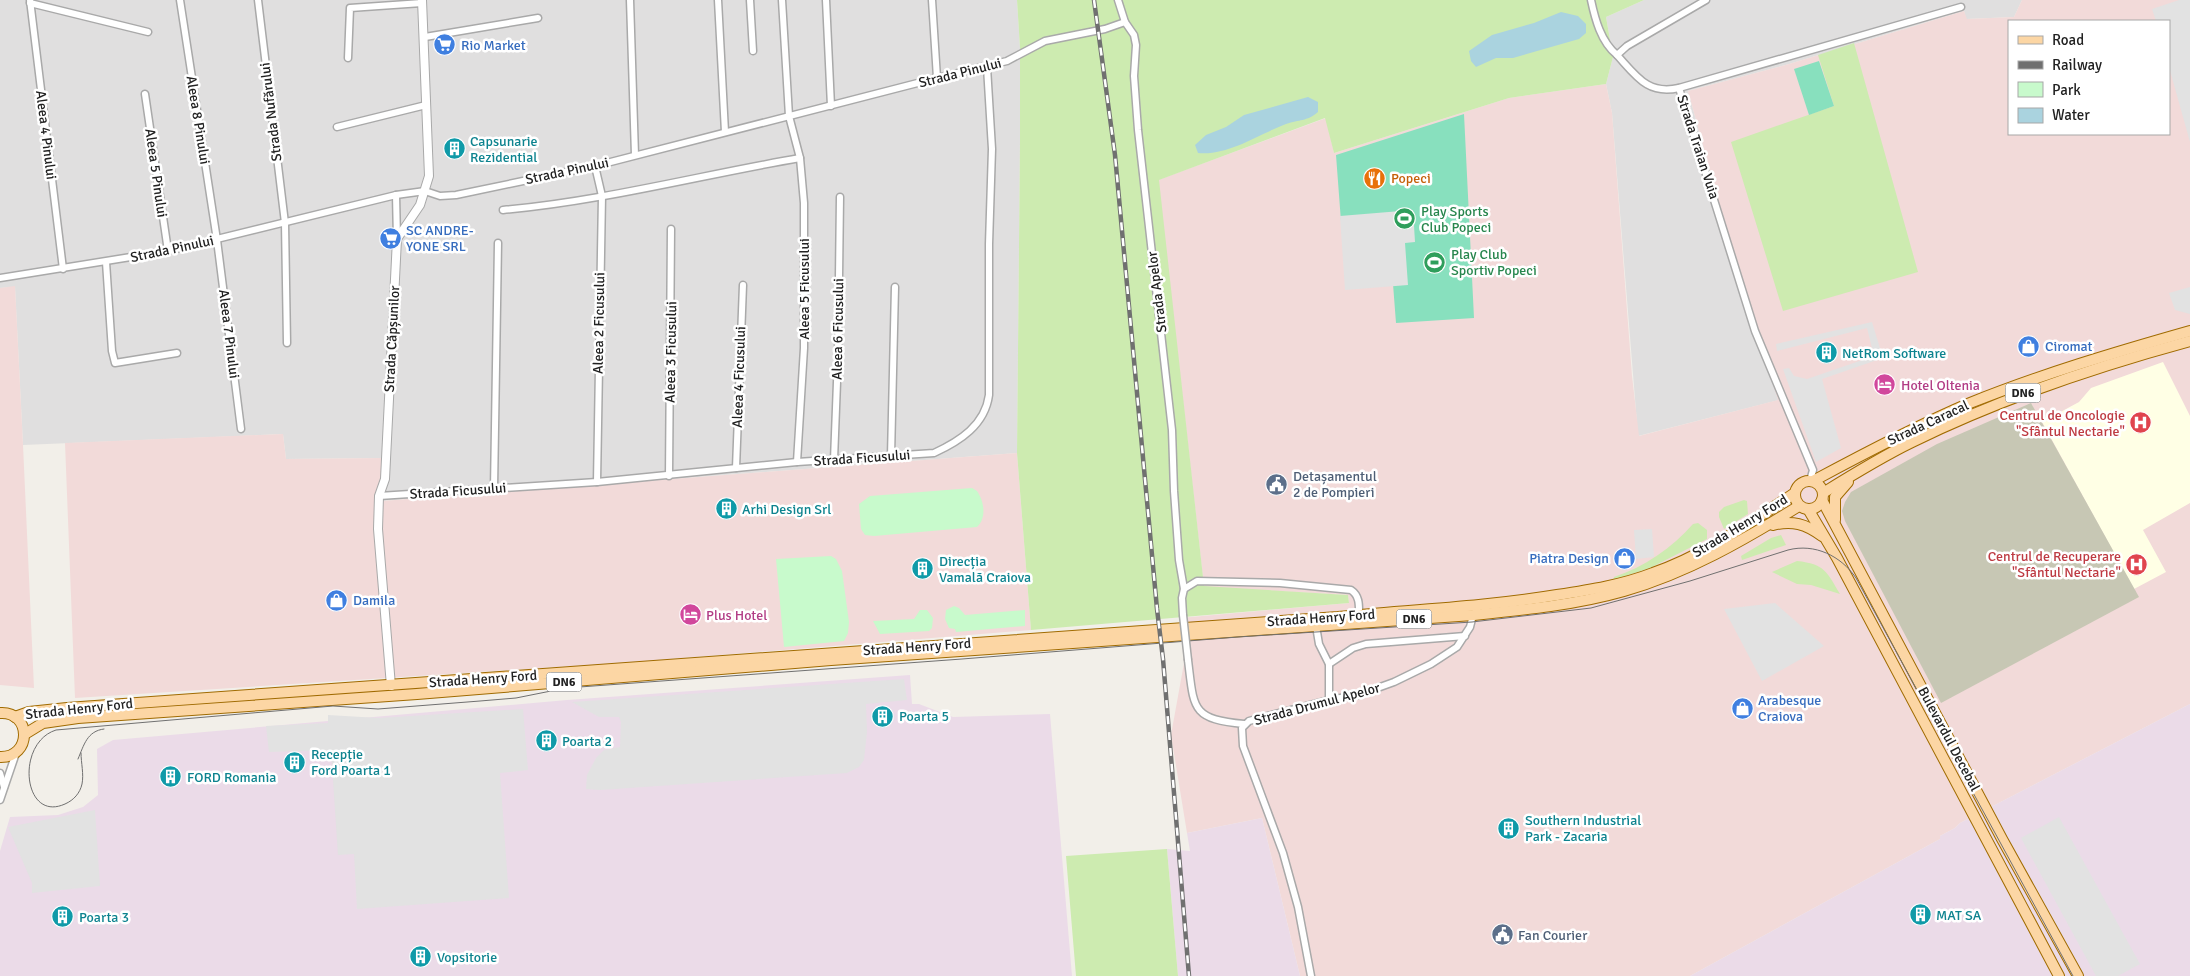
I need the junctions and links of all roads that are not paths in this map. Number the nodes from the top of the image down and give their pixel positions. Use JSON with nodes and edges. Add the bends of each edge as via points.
{"nodes":[{"id":1,"x":180,"y":0,"type":"edge"},
{"id":2,"x":258,"y":0,"type":"edge"},
{"id":3,"x":630,"y":0,"type":"edge"},
{"id":4,"x":718,"y":0,"type":"edge"},
{"id":5,"x":750,"y":0,"type":"edge"},
{"id":6,"x":782,"y":0,"type":"edge"},
{"id":7,"x":826,"y":0,"type":"edge"},
{"id":8,"x":932,"y":0,"type":"edge"},
{"id":9,"x":1118,"y":0,"type":"edge"},
{"id":10,"x":1590,"y":0,"type":"edge"},
{"id":11,"x":1706,"y":0,"type":"edge"},
{"id":12,"x":30,"y":2,"type":"edge"},
{"id":13,"x":422,"y":2,"type":"edge"},
{"id":14,"x":1961,"y":7,"type":"dead end"},
{"id":15,"x":538,"y":18,"type":"dead end"},
{"id":16,"x":1125,"y":22,"type":"junction"},
{"id":17,"x":148,"y":32,"type":"dead end"},
{"id":18,"x":425,"y":37,"type":"junction"},
{"id":19,"x":753,"y":51,"type":"dead end"},
{"id":20,"x":1617,"y":55,"type":"junction"},
{"id":21,"x":348,"y":58,"type":"dead end"},
{"id":22,"x":987,"y":67,"type":"junction"},
{"id":23,"x":937,"y":78,"type":"junction"},
{"id":24,"x":1679,"y":88,"type":"junction"},
{"id":25,"x":145,"y":94,"type":"dead end"},
{"id":26,"x":426,"y":105,"type":"junction"},
{"id":27,"x":831,"y":106,"type":"junction"},
{"id":28,"x":789,"y":116,"type":"junction"},
{"id":29,"x":337,"y":127,"type":"dead end"},
{"id":30,"x":726,"y":132,"type":"junction"},
{"id":31,"x":635,"y":155,"type":"junction"},
{"id":32,"x":800,"y":158,"type":"junction"},
{"id":33,"x":596,"y":166,"type":"junction"},
{"id":34,"x":425,"y":191,"type":"junction"},
{"id":35,"x":396,"y":195,"type":"junction"},
{"id":36,"x":602,"y":196,"type":"junction"},
{"id":37,"x":840,"y":197,"type":"dead end"},
{"id":38,"x":503,"y":210,"type":"dead end"},
{"id":39,"x":285,"y":223,"type":"junction"},
{"id":40,"x":671,"y":229,"type":"dead end"},
{"id":41,"x":397,"y":239,"type":"junction"},
{"id":42,"x":217,"y":240,"type":"junction"},
{"id":43,"x":498,"y":243,"type":"dead end"},
{"id":44,"x":168,"y":251,"type":"junction"},
{"id":45,"x":106,"y":262,"type":"junction"},
{"id":46,"x":63,"y":269,"type":"junction"},
{"id":47,"x":0,"y":278,"type":"edge"},
{"id":48,"x":743,"y":285,"type":"dead end"},
{"id":49,"x":895,"y":287,"type":"dead end"},
{"id":50,"x":2190,"y":331,"type":"edge"},
{"id":51,"x":2190,"y":341,"type":"edge"},
{"id":52,"x":287,"y":343,"type":"dead end"},
{"id":53,"x":177,"y":354,"type":"dead end"},
{"id":54,"x":241,"y":429,"type":"dead end"},
{"id":55,"x":891,"y":456,"type":"junction"},
{"id":56,"x":834,"y":460,"type":"junction"},
{"id":57,"x":797,"y":462,"type":"junction"},
{"id":58,"x":736,"y":468,"type":"junction"},
{"id":59,"x":1866,"y":468,"type":"junction"},
{"id":60,"x":669,"y":476,"type":"junction"},
{"id":61,"x":1812,"y":481,"type":"junction"},
{"id":62,"x":597,"y":482,"type":"junction"},
{"id":63,"x":494,"y":489,"type":"junction"},
{"id":64,"x":1795,"y":493,"type":"junction"},
{"id":65,"x":379,"y":496,"type":"junction"},
{"id":66,"x":1823,"y":497,"type":"junction"},
{"id":67,"x":1804,"y":508,"type":"junction"},
{"id":68,"x":1835,"y":523,"type":"junction"},
{"id":69,"x":1762,"y":528,"type":"junction"},
{"id":70,"x":1827,"y":540,"type":"junction"},
{"id":71,"x":1184,"y":589,"type":"junction"},
{"id":72,"x":1360,"y":615,"type":"junction"},
{"id":73,"x":1473,"y":615,"type":"junction"},
{"id":74,"x":1316,"y":626,"type":"junction"},
{"id":75,"x":1466,"y":636,"type":"junction"},
{"id":76,"x":1329,"y":664,"type":"junction"},
{"id":77,"x":391,"y":686,"type":"junction"},
{"id":78,"x":1329,"y":700,"type":"junction"},
{"id":79,"x":0,"y":713,"type":"edge"},
{"id":80,"x":16,"y":717,"type":"junction"},
{"id":81,"x":1244,"y":724,"type":"junction"},
{"id":82,"x":25,"y":734,"type":"junction"},
{"id":83,"x":16,"y":753,"type":"junction"},
{"id":84,"x":0,"y":757,"type":"edge"},
{"id":85,"x":0,"y":773,"type":"edge"},
{"id":86,"x":2,"y":788,"type":"edge"},
{"id":87,"x":0,"y":800,"type":"edge"},
{"id":88,"x":1311,"y":976,"type":"edge"},
{"id":89,"x":2059,"y":976,"type":"edge"},
{"id":90,"x":2078,"y":976,"type":"edge"}],
"edges":[{"from":1,"to":42,"type":"street","name":"Aleea 8 Pinului"},
{"from":2,"to":39,"type":"street","name":"Strada Nufărului"},
{"from":3,"to":31,"type":"street"},
{"from":4,"to":30,"type":"street"},
{"from":5,"to":19,"type":"street"},
{"from":6,"to":28,"type":"street","name":"Aleea 5 Ficusului"},
{"from":7,"to":27,"type":"street"},
{"from":8,"to":23,"type":"street"},
{"from":9,"to":16,"type":"street","name":"Strada Apelor"},
{"from":10,"to":20,"type":"street","via":[[1605,42]]},
{"from":11,"to":20,"type":"street"},
{"from":12,"to":17,"type":"street"},
{"from":12,"to":46,"type":"street","name":"Aleea 4 Pinului"},
{"from":13,"to":18,"type":"street"},
{"from":13,"to":21,"type":"street","via":[[350,8]]},
{"from":14,"to":24,"type":"street","name":"Strada Traian Vuia"},
{"from":15,"to":18,"type":"street"},
{"from":16,"to":22,"type":"street","name":"Strada Pinului","via":[[1045,41],[1007,61]]},
{"from":16,"to":71,"type":"street","name":"Strada Apelor","via":[[1134,35],[1136,45],[1134,76],[1138,139],[1169,397],[1179,560]]},
{"from":18,"to":26,"type":"street"},
{"from":20,"to":24,"type":"street","via":[[1650,87],[1661,90]]},
{"from":22,"to":23,"type":"street","name":"Strada Pinului"},
{"from":22,"to":55,"type":"street","name":"Strada Ficusului","via":[[992,149],[987,408],[967,434],[952,445],[934,453]]},
{"from":23,"to":27,"type":"street","name":"Strada Pinului"},
{"from":24,"to":61,"type":"street","name":"Strada Traian Vuia","via":[[1755,331],[1813,470]]},
{"from":25,"to":44,"type":"street","name":"Aleea 5 Pinului"},
{"from":26,"to":29,"type":"street"},
{"from":26,"to":34,"type":"street","via":[[429,176]]},
{"from":27,"to":28,"type":"street","name":"Strada Pinului"},
{"from":28,"to":30,"type":"street","name":"Strada Pinului"},
{"from":28,"to":32,"type":"street","name":"Aleea 5 Ficusului"},
{"from":30,"to":31,"type":"street","name":"Strada Pinului"},
{"from":31,"to":33,"type":"street","name":"Strada Pinului"},
{"from":32,"to":36,"type":"street"},
{"from":32,"to":57,"type":"street","name":"Aleea 5 Ficusului","via":[[804,202],[804,348]]},
{"from":33,"to":34,"type":"street","name":"Strada Pinului","via":[[456,195],[440,196]]},
{"from":33,"to":36,"type":"street","name":"Aleea 2 Ficusului"},
{"from":34,"to":35,"type":"street","name":"Strada Pinului"},
{"from":34,"to":41,"type":"street","via":[[420,205]]},
{"from":35,"to":39,"type":"street","name":"Strada Pinului"},
{"from":35,"to":41,"type":"street"},
{"from":36,"to":38,"type":"street"},
{"from":36,"to":62,"type":"street","name":"Aleea 2 Ficusului"},
{"from":37,"to":56,"type":"street","name":"Aleea 6 Ficusului"},
{"from":39,"to":42,"type":"street","name":"Strada Pinului"},
{"from":39,"to":52,"type":"street","name":"Strada Nufărului"},
{"from":40,"to":60,"type":"street","name":"Aleea 3 Ficusului"},
{"from":41,"to":65,"type":"street","name":"Strada Căpșunilor","via":[[385,480]]},
{"from":42,"to":44,"type":"street","name":"Strada Pinului"},
{"from":42,"to":54,"type":"street","name":"Aleea 7 Pinului"},
{"from":43,"to":63,"type":"street"},
{"from":44,"to":45,"type":"street","name":"Strada Pinului"},
{"from":45,"to":46,"type":"street","name":"Strada Pinului"},
{"from":45,"to":53,"type":"street","via":[[115,363]]},
{"from":46,"to":47,"type":"street","name":"Strada Pinului"},
{"from":48,"to":58,"type":"street","name":"Aleea 4 Ficusului"},
{"from":49,"to":55,"type":"street"},
{"from":50,"to":61,"type":"main road","name":"Strada Caracal","number":"DN6","via":[[2059,370],[1969,404]]},
{"from":51,"to":59,"type":"main road","name":"Strada Caracal","number":"DN6","via":[[2085,371],[2008,398],[1911,442]]},
{"from":55,"to":56,"type":"street","name":"Strada Ficusului"},
{"from":56,"to":57,"type":"street","name":"Strada Ficusului"},
{"from":57,"to":58,"type":"street","name":"Strada Ficusului"},
{"from":58,"to":60,"type":"street","name":"Strada Ficusului"},
{"from":59,"to":66,"type":"main road","name":"Strada Caracal","number":"DN6"},
{"from":59,"to":68,"type":"main road","via":[[1842,487],[1835,497]]},
{"from":60,"to":62,"type":"street","name":"Strada Ficusului"},
{"from":61,"to":64,"type":"main road","number":"DN6","via":[[1801,483]]},
{"from":61,"to":66,"type":"main road","via":[[1818,484]]},
{"from":62,"to":63,"type":"street","name":"Strada Ficusului"},
{"from":63,"to":65,"type":"street","name":"Strada Ficusului"},
{"from":64,"to":67,"type":"main road","via":[[1795,498]]},
{"from":64,"to":72,"type":"main road","name":"Strada Henry Ford","number":"DN6","via":[[1711,547],[1626,582],[1483,605]]},
{"from":65,"to":77,"type":"street","name":"Strada Căpșunilor","via":[[378,529]]},
{"from":66,"to":67,"type":"main road","number":"DN6","via":[[1817,507]]},
{"from":66,"to":68,"type":"main road","name":"Bulevardul Decebal"},
{"from":67,"to":69,"type":"main road","name":"Strada Henry Ford","number":"DN6"},
{"from":67,"to":70,"type":"main road","name":"Bulevardul Decebal"},
{"from":68,"to":90,"type":"main road","name":"Bulevardul Decebal"},
{"from":69,"to":70,"type":"main road","via":[[1793,522],[1808,526]]},
{"from":69,"to":73,"type":"main road","name":"Strada Henry Ford","number":"DN6","via":[[1703,560],[1630,589],[1570,603]]},
{"from":70,"to":89,"type":"main road","name":"Bulevardul Decebal"},
{"from":71,"to":72,"type":"street","via":[[1197,581],[1280,583],[1351,590],[1356,593]]},
{"from":71,"to":81,"type":"street","name":"Strada Apelor","bridge":true,"via":[[1183,615],[1192,695],[1199,711],[1212,719]]},
{"from":72,"to":77,"type":"main road","name":"Strada Henry Ford","number":"DN6"},
{"from":73,"to":74,"type":"main road","name":"Strada Henry Ford","number":"DN6"},
{"from":73,"to":75,"type":"street","name":"Strada Drumul Apelor"},
{"from":74,"to":76,"type":"street","via":[[1319,644]]},
{"from":74,"to":82,"type":"main road","name":"Strada Henry Ford","number":"DN6","via":[[78,718],[43,723]]},
{"from":75,"to":76,"type":"street","via":[[1366,644],[1353,648]]},
{"from":75,"to":78,"type":"street","name":"Strada Drumul Apelor","via":[[1445,656],[1394,682]]},
{"from":76,"to":78,"type":"street"},
{"from":77,"to":80,"type":"main road","name":"Strada Henry Ford","number":"DN6","via":[[67,708],[29,712]]},
{"from":78,"to":81,"type":"street","name":"Strada Drumul Apelor"},
{"from":79,"to":80,"type":"main road","name":"Strada Henry Ford","number":"DN6"},
{"from":80,"to":82,"type":"main road","name":"Strada Henry Ford"},
{"from":81,"to":88,"type":"street","name":"Strada Drumul Apelor","via":[[1243,746],[1283,853],[1298,907]]},
{"from":82,"to":83,"type":"main road","name":"Strada Henry Ford"},
{"from":83,"to":84,"type":"main road"},
{"from":83,"to":86,"type":"street"},
{"from":85,"to":86,"type":"street"},
{"from":86,"to":87,"type":"street"}]}
